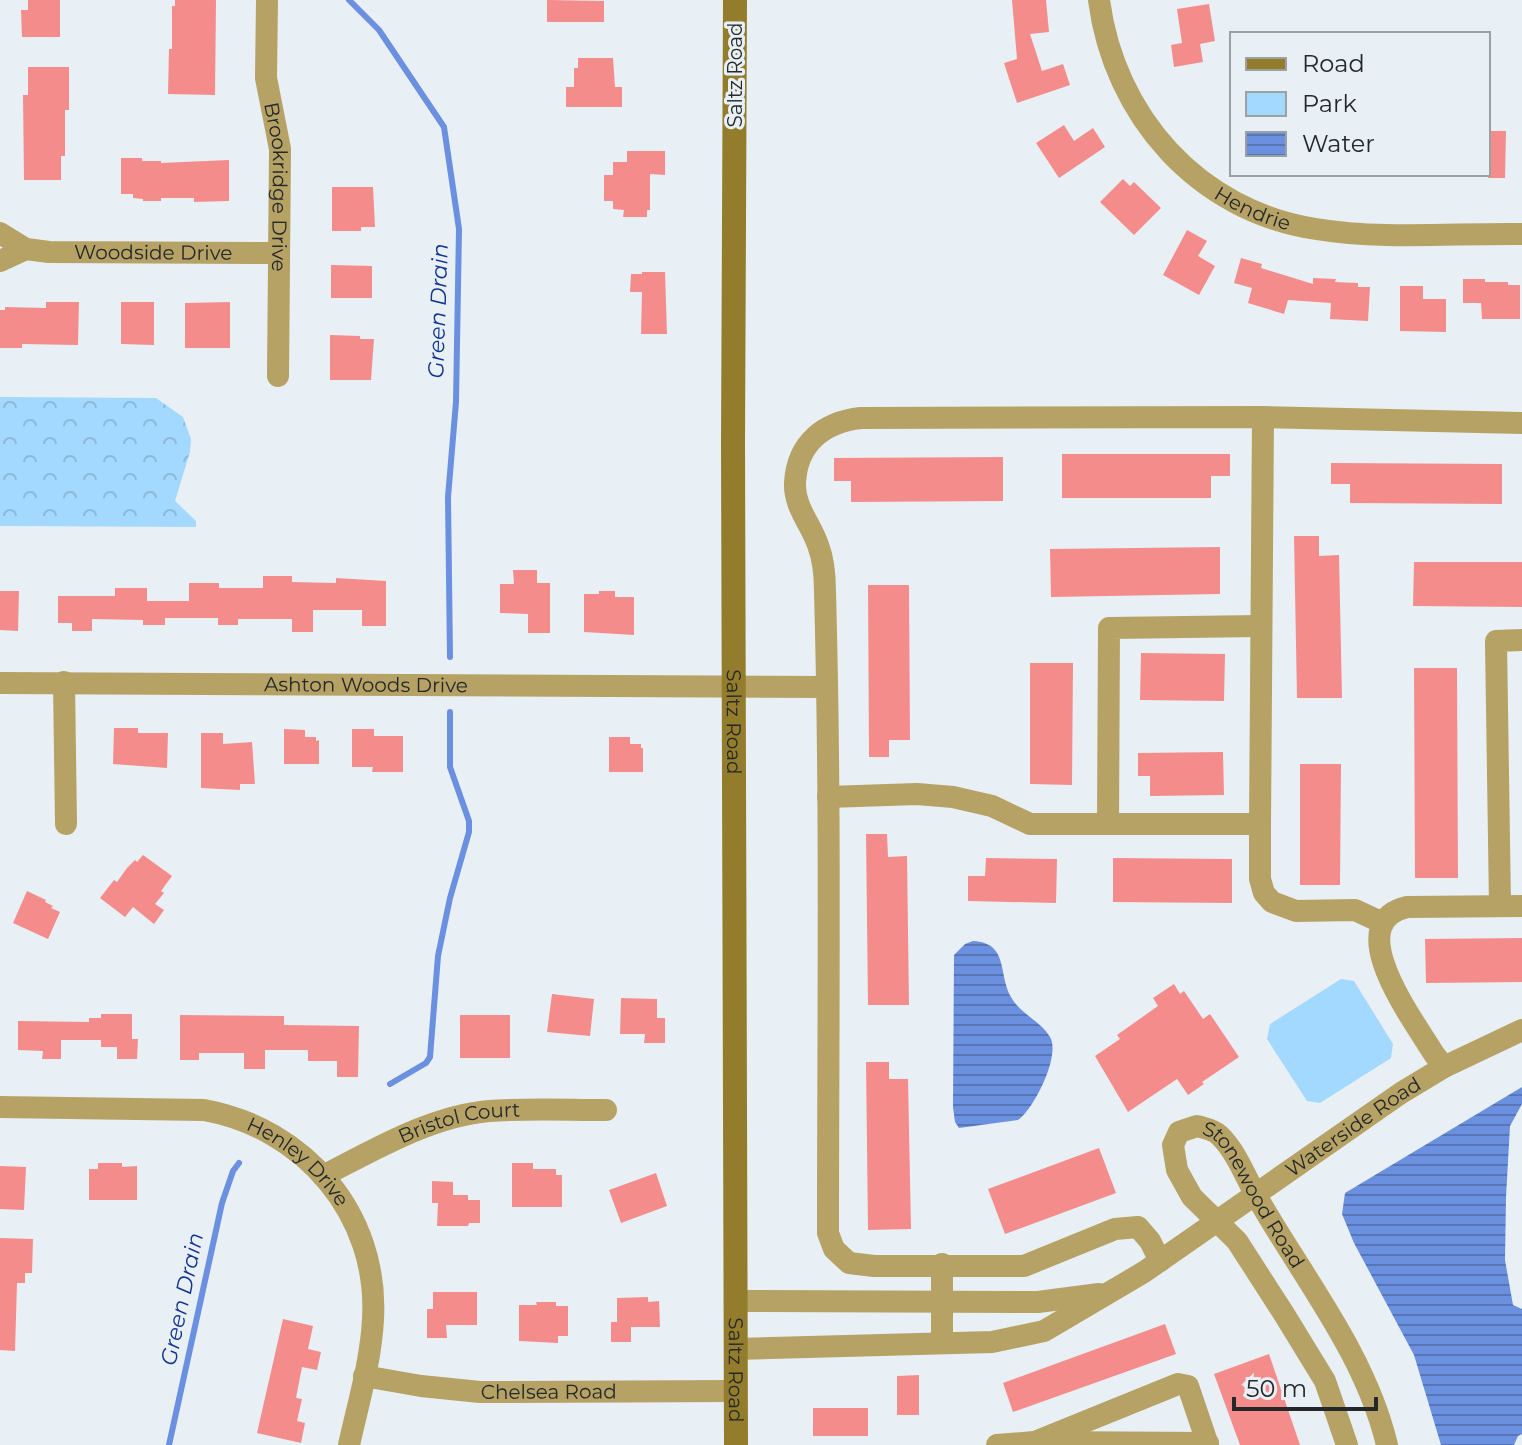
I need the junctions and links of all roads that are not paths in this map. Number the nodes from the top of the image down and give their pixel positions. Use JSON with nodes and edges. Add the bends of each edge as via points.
{"nodes":[{"id":1,"x":267,"y":0,"type":"edge"},
{"id":2,"x":735,"y":0,"type":"edge"},
{"id":3,"x":1099,"y":0,"type":"edge"},
{"id":4,"x":0,"y":233,"type":"edge"},
{"id":5,"x":1522,"y":234,"type":"edge"},
{"id":6,"x":26,"y":249,"type":"junction"},
{"id":7,"x":279,"y":253,"type":"junction"},
{"id":8,"x":0,"y":261,"type":"edge"},
{"id":9,"x":278,"y":376,"type":"dead end"},
{"id":10,"x":1263,"y":417,"type":"junction"},
{"id":11,"x":1522,"y":423,"type":"edge"},
{"id":12,"x":1261,"y":626,"type":"junction"},
{"id":13,"x":1522,"y":640,"type":"edge"},
{"id":14,"x":64,"y":682,"type":"junction"},
{"id":15,"x":0,"y":683,"type":"edge"},
{"id":16,"x":733,"y":686,"type":"junction"},
{"id":17,"x":827,"y":687,"type":"junction"},
{"id":18,"x":828,"y":797,"type":"junction"},
{"id":19,"x":66,"y":824,"type":"dead end"},
{"id":20,"x":1108,"y":824,"type":"junction"},
{"id":21,"x":1260,"y":824,"type":"junction"},
{"id":22,"x":1511,"y":906,"type":"edge"},
{"id":23,"x":1383,"y":923,"type":"junction"},
{"id":24,"x":1522,"y":1030,"type":"edge"},
{"id":25,"x":1444,"y":1067,"type":"junction"},
{"id":26,"x":0,"y":1107,"type":"edge"},
{"id":27,"x":606,"y":1110,"type":"dead end"},
{"id":28,"x":323,"y":1176,"type":"junction"},
{"id":29,"x":1256,"y":1196,"type":"junction"},
{"id":30,"x":1217,"y":1221,"type":"junction"},
{"id":31,"x":1160,"y":1261,"type":"junction"},
{"id":32,"x":942,"y":1264,"type":"junction"},
{"id":33,"x":1112,"y":1292,"type":"junction"},
{"id":34,"x":735,"y":1301,"type":"junction"},
{"id":35,"x":942,"y":1301,"type":"junction"},
{"id":36,"x":942,"y":1343,"type":"junction"},
{"id":37,"x":736,"y":1349,"type":"junction"},
{"id":38,"x":364,"y":1376,"type":"junction"},
{"id":39,"x":736,"y":1391,"type":"junction"},
{"id":40,"x":1035,"y":1442,"type":"junction"},
{"id":41,"x":1208,"y":1444,"type":"edge"},
{"id":42,"x":349,"y":1445,"type":"edge"},
{"id":43,"x":736,"y":1445,"type":"edge"},
{"id":44,"x":997,"y":1445,"type":"edge"},
{"id":45,"x":1347,"y":1445,"type":"edge"},
{"id":46,"x":1387,"y":1445,"type":"edge"}],
"edges":[{"from":1,"to":7,"type":"street","name":"Brookridge Drive","via":[[266,78],[280,149]]},
{"from":2,"to":16,"type":"street","name":"Saltz Road"},
{"from":3,"to":5,"type":"street","name":"Hendrie","via":[[1119,80],[1151,132],[1181,166],[1244,207],[1335,232]]},
{"from":4,"to":6,"type":"street","name":"Woodside Drive"},
{"from":6,"to":7,"type":"street","name":"Woodside Drive"},
{"from":6,"to":8,"type":"street","name":"Woodside Drive"},
{"from":7,"to":9,"type":"street","name":"Brookridge Drive"},
{"from":10,"to":11,"type":"street"},
{"from":10,"to":12,"type":"street"},
{"from":10,"to":17,"type":"street","via":[[861,418],[840,420],[817,434],[801,456],[795,484],[818,545],[825,587]]},
{"from":12,"to":20,"type":"street","via":[[1109,628]]},
{"from":12,"to":21,"type":"street"},
{"from":13,"to":22,"type":"street","via":[[1496,641]]},
{"from":14,"to":15,"type":"street","name":"Ashton Woods Drive"},
{"from":14,"to":16,"type":"street","name":"Ashton Woods Drive"},
{"from":14,"to":19,"type":"street"},
{"from":16,"to":17,"type":"street","name":"Ashton Woods Drive"},
{"from":16,"to":34,"type":"street","name":"Saltz Road"},
{"from":17,"to":18,"type":"street"},
{"from":18,"to":20,"type":"street","via":[[953,797],[992,806],[1030,824]]},
{"from":18,"to":32,"type":"street","via":[[828,1233],[834,1249],[849,1263]]},
{"from":20,"to":21,"type":"street"},
{"from":21,"to":23,"type":"street","via":[[1260,879],[1272,902],[1296,911],[1355,910]]},
{"from":22,"to":23,"type":"street","via":[[1407,907],[1392,911]]},
{"from":23,"to":25,"type":"street","via":[[1379,941],[1384,967]]},
{"from":24,"to":25,"type":"street","name":"Waterside Road"},
{"from":25,"to":29,"type":"street","name":"Waterside Road"},
{"from":26,"to":28,"type":"street","name":"Henley Drive","via":[[223,1114],[282,1140]]},
{"from":27,"to":28,"type":"street","name":"Bristol Court","via":[[487,1111],[461,1117],[401,1137]]},
{"from":28,"to":38,"type":"street","name":"Henley Drive","via":[[352,1218],[370,1267],[373,1319]]},
{"from":29,"to":30,"type":"street","name":"Waterside Road"},
{"from":29,"to":30,"type":"street","name":"Stonewood Road","via":[[1218,1133],[1197,1126],[1179,1132],[1173,1145],[1177,1170],[1192,1197]]},
{"from":29,"to":46,"type":"street","name":"Stonewood Road","via":[[1360,1370]]},
{"from":30,"to":31,"type":"street","name":"Waterside Road"},
{"from":30,"to":45,"type":"street","name":"Stonewood Road","via":[[1237,1241],[1325,1381]]},
{"from":31,"to":32,"type":"street","via":[[1138,1227],[1115,1229],[1024,1266]]},
{"from":31,"to":33,"type":"street","name":"Waterside Road"},
{"from":32,"to":35,"type":"street"},
{"from":33,"to":35,"type":"street","name":"Waterside Road","via":[[1038,1302]]},
{"from":33,"to":36,"type":"street","name":"Waterside Road","via":[[1044,1331],[992,1342]]},
{"from":34,"to":35,"type":"street","name":"Waterside Road"},
{"from":34,"to":37,"type":"street","name":"Saltz Road"},
{"from":35,"to":36,"type":"street"},
{"from":36,"to":37,"type":"street","name":"Waterside Road"},
{"from":37,"to":39,"type":"street","name":"Saltz Road"},
{"from":38,"to":39,"type":"street","name":"Chelsea Road","via":[[480,1392]]},
{"from":38,"to":42,"type":"street","name":"Henley Drive"},
{"from":39,"to":43,"type":"street","name":"Saltz Road"},
{"from":40,"to":41,"type":"street"},
{"from":40,"to":41,"type":"street","via":[[1178,1384],[1188,1386]]},
{"from":40,"to":44,"type":"street"}]}
